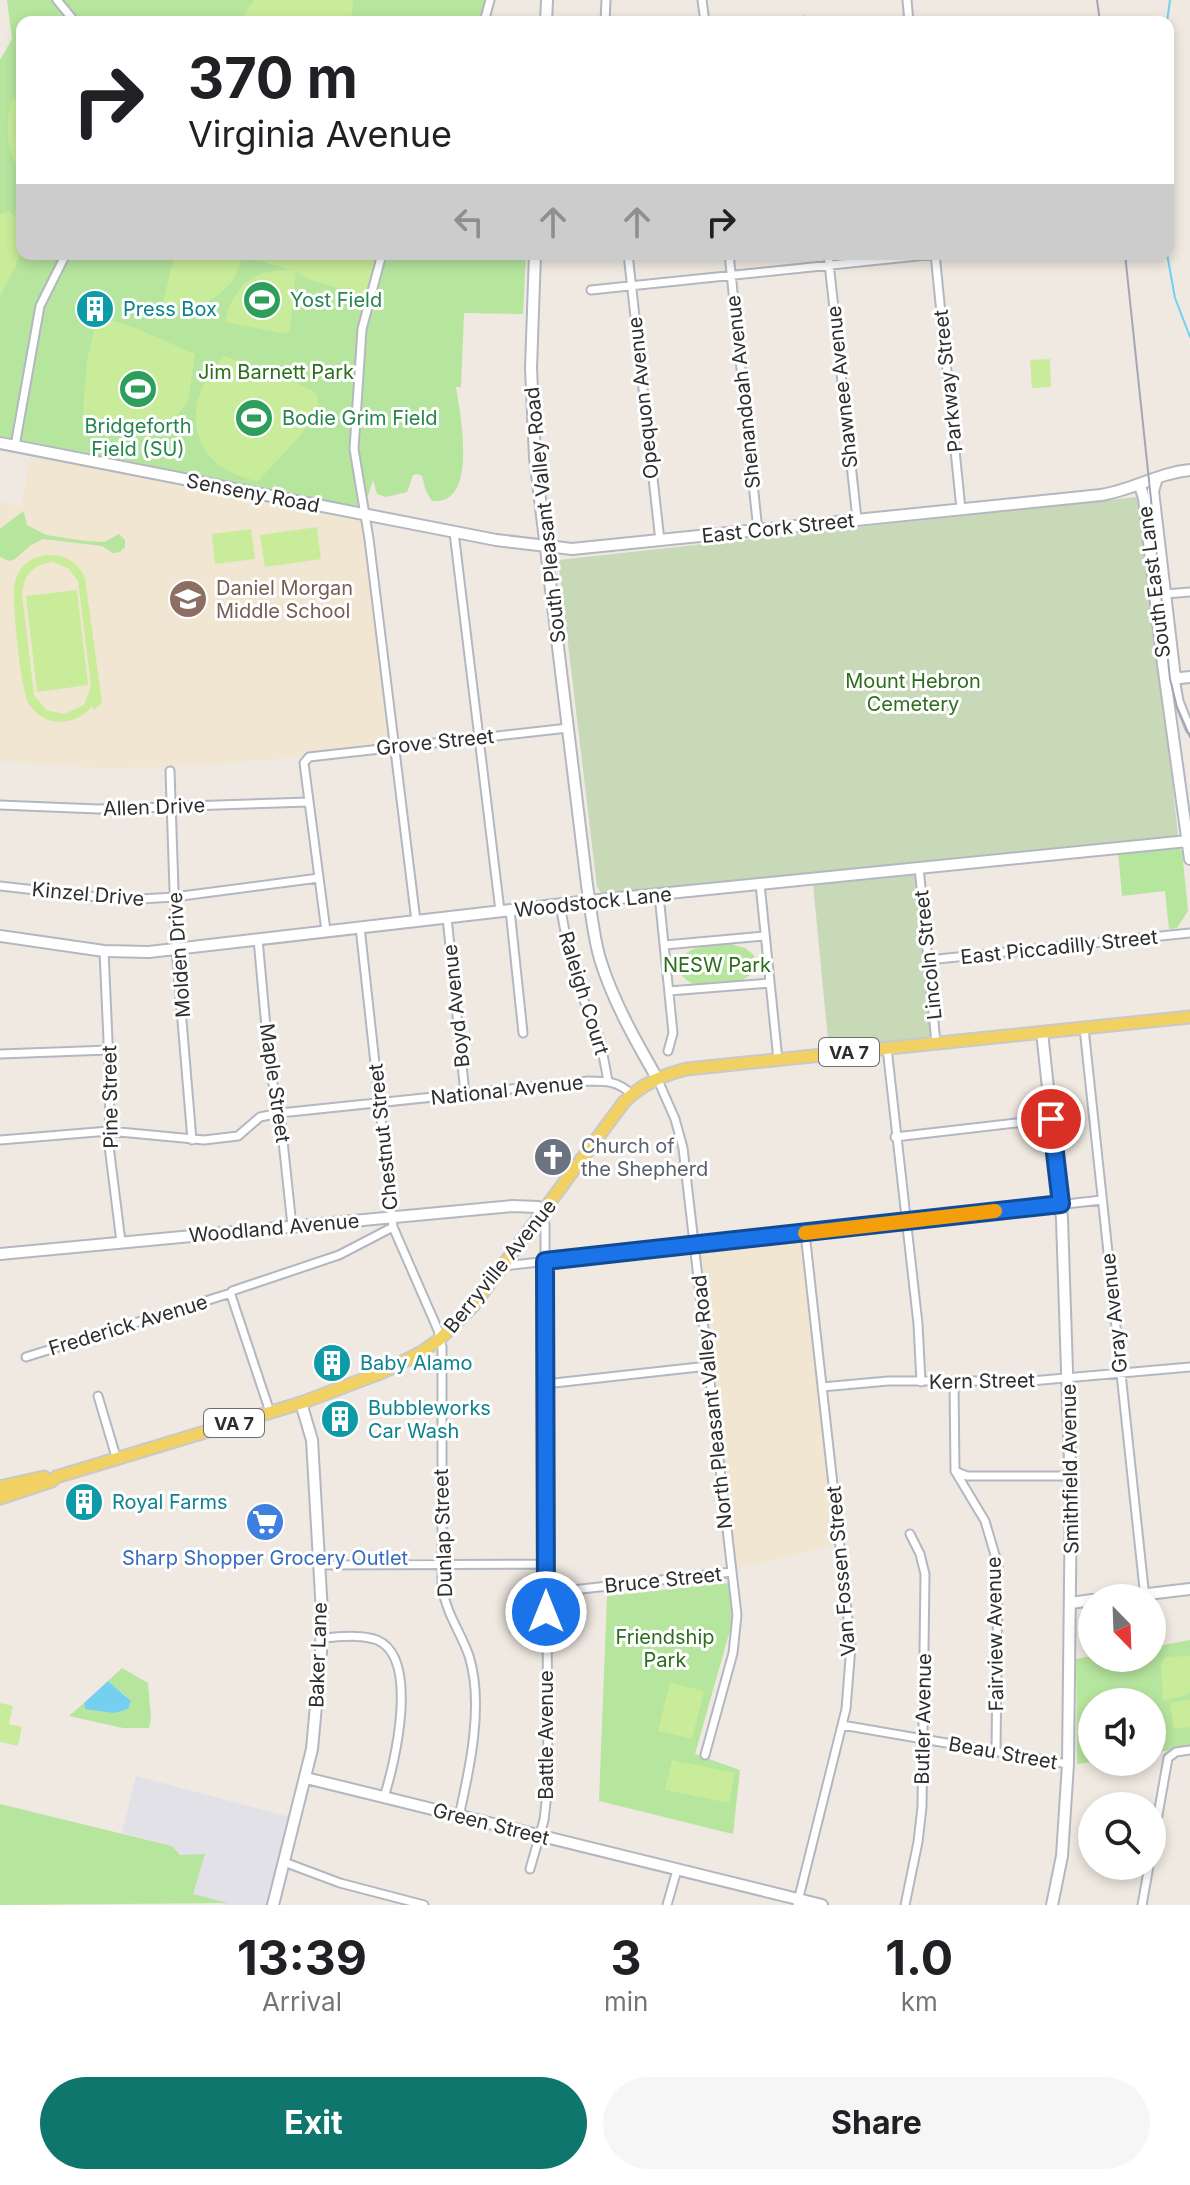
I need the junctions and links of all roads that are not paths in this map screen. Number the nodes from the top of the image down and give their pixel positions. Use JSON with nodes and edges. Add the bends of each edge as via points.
{"nodes":[{"id":1,"x":57,"y":0,"type":"edge"},
{"id":2,"x":70,"y":16,"type":"edge"},
{"id":3,"x":63,"y":260,"type":"edge"},
{"id":4,"x":380,"y":260,"type":"edge"},
{"id":5,"x":535,"y":260,"type":"edge"},
{"id":6,"x":629,"y":260,"type":"edge"},
{"id":7,"x":730,"y":260,"type":"edge"},
{"id":8,"x":829,"y":260,"type":"edge"},
{"id":9,"x":887,"y":260,"type":"edge"},
{"id":10,"x":937,"y":260,"type":"edge"},
{"id":11,"x":830,"y":267,"type":"junction"},
{"id":12,"x":731,"y":276,"type":"junction"},
{"id":13,"x":631,"y":286,"type":"junction"},
{"id":14,"x":591,"y":290,"type":"dead end"},
{"id":15,"x":0,"y":443,"type":"edge"},
{"id":16,"x":15,"y":446,"type":"junction"},
{"id":17,"x":1190,"y":470,"type":"edge"},
{"id":18,"x":1158,"y":476,"type":"junction"},
{"id":19,"x":1140,"y":486,"type":"junction"},
{"id":20,"x":961,"y":509,"type":"junction"},
{"id":21,"x":364,"y":515,"type":"junction"},
{"id":22,"x":857,"y":519,"type":"junction"},
{"id":23,"x":758,"y":531,"type":"junction"},
{"id":24,"x":454,"y":532,"type":"junction"},
{"id":25,"x":660,"y":541,"type":"junction"},
{"id":26,"x":545,"y":547,"type":"junction"},
{"id":27,"x":1190,"y":592,"type":"edge"},
{"id":28,"x":1165,"y":594,"type":"junction"},
{"id":29,"x":1190,"y":677,"type":"edge"},
{"id":30,"x":1170,"y":679,"type":"junction"},
{"id":31,"x":568,"y":728,"type":"junction"},
{"id":32,"x":1190,"y":729,"type":"edge"},
{"id":33,"x":478,"y":738,"type":"junction"},
{"id":34,"x":394,"y":748,"type":"junction"},
{"id":35,"x":170,"y":771,"type":"dead end"},
{"id":36,"x":309,"y":802,"type":"junction"},
{"id":37,"x":0,"y":805,"type":"edge"},
{"id":38,"x":171,"y":807,"type":"junction"},
{"id":39,"x":1188,"y":841,"type":"junction"},
{"id":40,"x":1190,"y":859,"type":"edge"},
{"id":41,"x":919,"y":867,"type":"junction"},
{"id":42,"x":319,"y":878,"type":"junction"},
{"id":43,"x":760,"y":884,"type":"junction"},
{"id":44,"x":0,"y":886,"type":"edge"},
{"id":45,"x":659,"y":895,"type":"junction"},
{"id":46,"x":174,"y":897,"type":"junction"},
{"id":47,"x":589,"y":901,"type":"junction"},
{"id":48,"x":560,"y":905,"type":"junction"},
{"id":49,"x":505,"y":911,"type":"junction"},
{"id":50,"x":447,"y":917,"type":"junction"},
{"id":51,"x":416,"y":921,"type":"junction"},
{"id":52,"x":360,"y":927,"type":"junction"},
{"id":53,"x":326,"y":931,"type":"junction"},
{"id":54,"x":1190,"y":933,"type":"edge"},
{"id":55,"x":0,"y":936,"type":"edge"},
{"id":56,"x":765,"y":936,"type":"junction"},
{"id":57,"x":258,"y":939,"type":"junction"},
{"id":58,"x":665,"y":945,"type":"junction"},
{"id":59,"x":176,"y":949,"type":"junction"},
{"id":60,"x":104,"y":951,"type":"junction"},
{"id":61,"x":928,"y":960,"type":"junction"},
{"id":62,"x":770,"y":983,"type":"junction"},
{"id":63,"x":669,"y":991,"type":"junction"},
{"id":64,"x":1190,"y":1017,"type":"edge"},
{"id":65,"x":1084,"y":1028,"type":"junction"},
{"id":66,"x":1042,"y":1032,"type":"junction"},
{"id":67,"x":523,"y":1033,"type":"dead end"},
{"id":68,"x":936,"y":1043,"type":"junction"},
{"id":69,"x":887,"y":1048,"type":"junction"},
{"id":70,"x":109,"y":1050,"type":"junction"},
{"id":71,"x":668,"y":1051,"type":"dead end"},
{"id":72,"x":0,"y":1054,"type":"edge"},
{"id":73,"x":778,"y":1060,"type":"junction"},
{"id":74,"x":657,"y":1078,"type":"junction"},
{"id":75,"x":608,"y":1081,"type":"junction"},
{"id":76,"x":465,"y":1094,"type":"junction"},
{"id":77,"x":631,"y":1094,"type":"junction"},
{"id":78,"x":378,"y":1103,"type":"junction"},
{"id":79,"x":280,"y":1113,"type":"junction"},
{"id":80,"x":1051,"y":1119,"type":"junction"},
{"id":81,"x":109,"y":1131,"type":"junction"},
{"id":82,"x":895,"y":1137,"type":"junction"},
{"id":83,"x":0,"y":1140,"type":"edge"},
{"id":84,"x":192,"y":1140,"type":"junction"},
{"id":85,"x":1102,"y":1200,"type":"junction"},
{"id":86,"x":1061,"y":1204,"type":"junction"},
{"id":87,"x":541,"y":1216,"type":"junction"},
{"id":88,"x":905,"y":1221,"type":"junction"},
{"id":89,"x":393,"y":1223,"type":"junction"},
{"id":90,"x":292,"y":1226,"type":"junction"},
{"id":91,"x":805,"y":1233,"type":"junction"},
{"id":92,"x":121,"y":1242,"type":"junction"},
{"id":93,"x":694,"y":1245,"type":"junction"},
{"id":94,"x":0,"y":1254,"type":"edge"},
{"id":95,"x":545,"y":1261,"type":"junction"},
{"id":96,"x":503,"y":1266,"type":"junction"},
{"id":97,"x":231,"y":1293,"type":"junction"},
{"id":98,"x":440,"y":1339,"type":"junction"},
{"id":99,"x":26,"y":1357,"type":"dead end"},
{"id":100,"x":708,"y":1366,"type":"junction"},
{"id":101,"x":1190,"y":1367,"type":"edge"},
{"id":102,"x":1121,"y":1374,"type":"junction"},
{"id":103,"x":1069,"y":1379,"type":"junction"},
{"id":104,"x":921,"y":1382,"type":"junction"},
{"id":105,"x":954,"y":1382,"type":"junction"},
{"id":106,"x":545,"y":1384,"type":"junction"},
{"id":107,"x":822,"y":1387,"type":"junction"},
{"id":108,"x":98,"y":1396,"type":"dead end"},
{"id":109,"x":301,"y":1403,"type":"junction"},
{"id":110,"x":270,"y":1412,"type":"junction"},
{"id":111,"x":117,"y":1460,"type":"junction"},
{"id":112,"x":955,"y":1471,"type":"junction"},
{"id":113,"x":1071,"y":1476,"type":"junction"},
{"id":114,"x":56,"y":1477,"type":"junction"},
{"id":115,"x":0,"y":1487,"type":"edge"},
{"id":116,"x":0,"y":1498,"type":"edge"},
{"id":117,"x":910,"y":1534,"type":"dead end"},
{"id":118,"x":442,"y":1564,"type":"junction"},
{"id":119,"x":546,"y":1564,"type":"junction"},
{"id":120,"x":319,"y":1565,"type":"junction"},
{"id":121,"x":732,"y":1572,"type":"junction"},
{"id":122,"x":1144,"y":1584,"type":"edge"},
{"id":123,"x":1190,"y":1589,"type":"edge"},
{"id":124,"x":546,"y":1593,"type":"junction"},
{"id":125,"x":1166,"y":1593,"type":"edge"},
{"id":126,"x":1078,"y":1602,"type":"edge"},
{"id":127,"x":1071,"y":1603,"type":"junction"},
{"id":128,"x":322,"y":1638,"type":"junction"},
{"id":129,"x":842,"y":1725,"type":"junction"},
{"id":130,"x":923,"y":1738,"type":"junction"},
{"id":131,"x":1190,"y":1750,"type":"edge"},
{"id":132,"x":996,"y":1752,"type":"junction"},
{"id":133,"x":705,"y":1755,"type":"dead end"},
{"id":134,"x":1068,"y":1764,"type":"junction"},
{"id":135,"x":306,"y":1778,"type":"junction"},
{"id":136,"x":1162,"y":1792,"type":"edge"},
{"id":137,"x":384,"y":1797,"type":"junction"},
{"id":138,"x":459,"y":1816,"type":"junction"},
{"id":139,"x":539,"y":1836,"type":"junction"},
{"id":140,"x":284,"y":1862,"type":"junction"},
{"id":141,"x":530,"y":1869,"type":"dead end"},
{"id":142,"x":677,"y":1870,"type":"junction"},
{"id":143,"x":1146,"y":1880,"type":"edge"},
{"id":144,"x":798,"y":1902,"type":"edge"},
{"id":145,"x":273,"y":1905,"type":"edge"},
{"id":146,"x":424,"y":1905,"type":"edge"},
{"id":147,"x":667,"y":1905,"type":"edge"},
{"id":148,"x":822,"y":1905,"type":"edge"},
{"id":149,"x":905,"y":1905,"type":"edge"},
{"id":150,"x":1052,"y":1905,"type":"edge"},
{"id":151,"x":1142,"y":1905,"type":"edge"}],
"edges":[{"from":1,"to":2,"type":"street"},
{"from":3,"to":16,"type":"street","via":[[40,306]]},
{"from":4,"to":21,"type":"street","via":[[358,353],[354,449]]},
{"from":5,"to":26,"type":"street","name":"South Pleasant Valley Road","via":[[532,419]]},
{"from":6,"to":13,"type":"street","name":"Opequon Avenue"},
{"from":7,"to":12,"type":"street","name":"Shenandoah Avenue"},
{"from":8,"to":11,"type":"street","name":"Shawnee Avenue"},
{"from":9,"to":11,"type":"street"},
{"from":10,"to":20,"type":"street","name":"Parkway Street"},
{"from":11,"to":12,"type":"street"},
{"from":11,"to":22,"type":"street","name":"Shawnee Avenue"},
{"from":12,"to":13,"type":"street"},
{"from":12,"to":23,"type":"street","name":"Shenandoah Avenue"},
{"from":13,"to":14,"type":"street"},
{"from":13,"to":25,"type":"street","name":"Opequon Avenue"},
{"from":15,"to":16,"type":"street","name":"Senseny Road"},
{"from":16,"to":21,"type":"street","name":"Senseny Road"},
{"from":17,"to":18,"type":"street","name":"East Cork Street"},
{"from":18,"to":19,"type":"street","name":"East Cork Street"},
{"from":18,"to":28,"type":"street","name":"South East Lane","via":[[1153,491]]},
{"from":19,"to":20,"type":"street","name":"East Cork Street"},
{"from":19,"to":30,"type":"street","name":"South East Lane"},
{"from":20,"to":22,"type":"street","name":"East Cork Street"},
{"from":21,"to":24,"type":"street","name":"East Cork Street"},
{"from":21,"to":34,"type":"street"},
{"from":22,"to":23,"type":"street","name":"East Cork Street"},
{"from":23,"to":25,"type":"street","name":"East Cork Street"},
{"from":24,"to":26,"type":"street","name":"East Cork Street"},
{"from":24,"to":33,"type":"street"},
{"from":25,"to":26,"type":"street","name":"East Cork Street","via":[[584,549]]},
{"from":26,"to":31,"type":"street","name":"South Pleasant Valley Road"},
{"from":27,"to":28,"type":"street"},
{"from":28,"to":30,"type":"street","name":"South East Lane"},
{"from":29,"to":30,"type":"street"},
{"from":30,"to":32,"type":"street"},
{"from":30,"to":39,"type":"street"},
{"from":31,"to":33,"type":"street","name":"Grove Street"},
{"from":31,"to":47,"type":"street","name":"North Pleasant Valley Road"},
{"from":33,"to":34,"type":"street","name":"Grove Street"},
{"from":33,"to":49,"type":"street"},
{"from":34,"to":36,"type":"street","name":"Grove Street","via":[[313,755],[305,761]]},
{"from":34,"to":51,"type":"street"},
{"from":35,"to":38,"type":"street","name":"Molden Drive"},
{"from":36,"to":38,"type":"street","name":"Allen Drive"},
{"from":36,"to":42,"type":"street"},
{"from":37,"to":38,"type":"street","name":"Allen Drive"},
{"from":38,"to":46,"type":"street","name":"Molden Drive"},
{"from":39,"to":40,"type":"street"},
{"from":39,"to":41,"type":"street","name":"Woodstock Lane"},
{"from":41,"to":43,"type":"street","name":"Woodstock Lane"},
{"from":41,"to":61,"type":"street","name":"Lincoln Street"},
{"from":42,"to":46,"type":"street","name":"Kinzel Drive"},
{"from":42,"to":53,"type":"street"},
{"from":43,"to":45,"type":"street","name":"Woodstock Lane"},
{"from":43,"to":56,"type":"street"},
{"from":44,"to":46,"type":"street","name":"Kinzel Drive","via":[[112,900]]},
{"from":45,"to":47,"type":"street","name":"Woodstock Lane"},
{"from":45,"to":58,"type":"street"},
{"from":46,"to":59,"type":"street","name":"Molden Drive"},
{"from":47,"to":48,"type":"street","name":"Woodstock Lane"},
{"from":47,"to":74,"type":"street","name":"North Pleasant Valley Road","via":[[610,986]]},
{"from":48,"to":49,"type":"street","name":"Woodstock Lane"},
{"from":48,"to":75,"type":"street","name":"Raleigh Court","via":[[573,969],[600,1039]]},
{"from":49,"to":50,"type":"street","name":"Woodstock Lane"},
{"from":49,"to":67,"type":"street"},
{"from":50,"to":51,"type":"street","name":"Woodstock Lane"},
{"from":50,"to":76,"type":"street","name":"Boyd Avenue"},
{"from":51,"to":52,"type":"street","name":"Woodstock Lane"},
{"from":52,"to":53,"type":"street","name":"Woodstock Lane"},
{"from":52,"to":78,"type":"street","name":"Chestnut Street"},
{"from":53,"to":57,"type":"street","name":"Woodstock Lane"},
{"from":54,"to":61,"type":"street","name":"East Piccadilly Street"},
{"from":55,"to":60,"type":"street","name":"Woodstock Lane"},
{"from":56,"to":58,"type":"street"},
{"from":56,"to":62,"type":"street"},
{"from":57,"to":59,"type":"street","name":"Woodstock Lane"},
{"from":57,"to":79,"type":"street","name":"Maple Street","via":[[270,1071]]},
{"from":58,"to":63,"type":"street"},
{"from":59,"to":60,"type":"street","name":"Woodstock Lane"},
{"from":59,"to":84,"type":"street","name":"Molden Drive"},
{"from":60,"to":70,"type":"street","name":"Pine Street"},
{"from":61,"to":68,"type":"street","name":"Lincoln Street"},
{"from":62,"to":63,"type":"street"},
{"from":62,"to":73,"type":"street"},
{"from":63,"to":71,"type":"street","via":[[673,1037]]},
{"from":64,"to":65,"type":"main road","number":"VA 7"},
{"from":65,"to":66,"type":"main road","number":"VA 7"},
{"from":65,"to":85,"type":"street","name":"Gray Avenue"},
{"from":66,"to":68,"type":"main road","number":"VA 7"},
{"from":66,"to":80,"type":"street","name":"Smithfield Avenue"},
{"from":68,"to":69,"type":"main road","number":"VA 7"},
{"from":69,"to":73,"type":"main road","number":"VA 7"},
{"from":69,"to":82,"type":"street"},
{"from":70,"to":72,"type":"street"},
{"from":70,"to":81,"type":"street","name":"Pine Street"},
{"from":73,"to":74,"type":"main road","number":"VA 7","via":[[687,1069]]},
{"from":74,"to":77,"type":"main road","number":"VA 7"},
{"from":74,"to":93,"type":"street","name":"North Pleasant Valley Road","via":[[683,1148]]},
{"from":75,"to":76,"type":"street","name":"National Avenue"},
{"from":75,"to":77,"type":"street","name":"National Avenue"},
{"from":76,"to":78,"type":"street","name":"National Avenue"},
{"from":77,"to":87,"type":"main road","name":"Berryville Avenue","number":"VA 7"},
{"from":78,"to":79,"type":"street","name":"National Avenue"},
{"from":78,"to":89,"type":"street","name":"Chestnut Street"},
{"from":79,"to":84,"type":"street","name":"National Avenue","via":[[260,1117],[238,1136]]},
{"from":79,"to":90,"type":"street","name":"Maple Street"},
{"from":80,"to":82,"type":"street"},
{"from":80,"to":86,"type":"street","name":"Smithfield Avenue"},
{"from":81,"to":83,"type":"street","name":"National Avenue"},
{"from":81,"to":84,"type":"street","name":"National Avenue"},
{"from":81,"to":92,"type":"street","name":"Pine Street"},
{"from":82,"to":88,"type":"street"},
{"from":85,"to":86,"type":"street"},
{"from":85,"to":102,"type":"street","name":"Gray Avenue"},
{"from":86,"to":88,"type":"street"},
{"from":86,"to":103,"type":"street","name":"Smithfield Avenue"},
{"from":87,"to":89,"type":"street","name":"Woodland Avenue","via":[[532,1205]]},
{"from":87,"to":95,"type":"street","name":"Battle Avenue"},
{"from":87,"to":96,"type":"main road","name":"Berryville Avenue","number":"VA 7"},
{"from":88,"to":91,"type":"street"},
{"from":88,"to":104,"type":"street"},
{"from":89,"to":90,"type":"street","name":"Woodland Avenue"},
{"from":89,"to":97,"type":"street","via":[[339,1255]]},
{"from":89,"to":98,"type":"street","name":"Chestnut Street"},
{"from":90,"to":92,"type":"street","name":"Woodland Avenue"},
{"from":91,"to":93,"type":"street"},
{"from":91,"to":107,"type":"street","name":"Van Fossen Street"},
{"from":92,"to":94,"type":"street","name":"Woodland Avenue"},
{"from":93,"to":95,"type":"street"},
{"from":93,"to":100,"type":"street","name":"North Pleasant Valley Road"},
{"from":95,"to":96,"type":"street"},
{"from":95,"to":106,"type":"street","name":"Battle Avenue"},
{"from":96,"to":98,"type":"main road","name":"Berryville Avenue","number":"VA 7"},
{"from":97,"to":99,"type":"street","name":"Frederick Avenue"},
{"from":97,"to":110,"type":"street"},
{"from":98,"to":109,"type":"main road","name":"Berryville Avenue","number":"VA 7","via":[[396,1367]]},
{"from":98,"to":118,"type":"street","name":"Dunlap Street"},
{"from":100,"to":106,"type":"street"},
{"from":100,"to":121,"type":"street","name":"North Pleasant Valley Road"},
{"from":101,"to":102,"type":"street","name":"Kern Street"},
{"from":102,"to":103,"type":"street","name":"Kern Street"},
{"from":102,"to":122,"type":"street","name":"Gray Avenue"},
{"from":103,"to":105,"type":"street","name":"Kern Street"},
{"from":103,"to":113,"type":"street","name":"Smithfield Avenue"},
{"from":104,"to":105,"type":"street","name":"Kern Street"},
{"from":104,"to":107,"type":"street","name":"Kern Street"},
{"from":105,"to":112,"type":"street"},
{"from":106,"to":119,"type":"street","name":"Battle Avenue"},
{"from":107,"to":129,"type":"street","name":"Van Fossen Street","via":[[851,1646]]},
{"from":108,"to":111,"type":"street"},
{"from":109,"to":110,"type":"main road","name":"Berryville Avenue","number":"VA 7"},
{"from":109,"to":120,"type":"street","name":"Baker Lane","via":[[312,1440]]},
{"from":110,"to":111,"type":"main road","name":"Berryville Avenue","number":"VA 7"},
{"from":111,"to":114,"type":"main road","name":"Berryville Avenue","number":"VA 7"},
{"from":112,"to":113,"type":"street","via":[[967,1476]]},
{"from":112,"to":132,"type":"street","name":"Fairview Avenue","via":[[985,1521],[998,1565]]},
{"from":113,"to":127,"type":"street","name":"Smithfield Avenue"},
{"from":114,"to":115,"type":"main road","name":"Berryville Avenue","number":"VA 7"},
{"from":114,"to":116,"type":"main road","name":"Berryville Avenue","number":"VA 7"},
{"from":117,"to":130,"type":"street","name":"Butler Avenue","via":[[925,1574]]},
{"from":118,"to":119,"type":"street"},
{"from":118,"to":120,"type":"street"},
{"from":118,"to":138,"type":"street","name":"Dunlap Street","via":[[447,1611],[473,1677],[473,1735]]},
{"from":119,"to":124,"type":"street","name":"Battle Avenue"},
{"from":120,"to":128,"type":"street","name":"Baker Lane"},
{"from":121,"to":124,"type":"street","name":"Bruce Street"},
{"from":121,"to":133,"type":"street","name":"North Pleasant Valley Road","via":[[737,1629]]},
{"from":123,"to":125,"type":"street"},
{"from":124,"to":139,"type":"street","name":"Battle Avenue","via":[[548,1789]]},
{"from":126,"to":127,"type":"street"},
{"from":127,"to":134,"type":"street","name":"Smithfield Avenue"},
{"from":128,"to":135,"type":"street","name":"Baker Lane"},
{"from":128,"to":137,"type":"street","via":[[370,1638],[388,1647],[397,1660],[399,1723]]},
{"from":129,"to":130,"type":"street","name":"Beau Street"},
{"from":129,"to":144,"type":"street","name":"Van Fossen Street"},
{"from":130,"to":132,"type":"street","name":"Beau Street"},
{"from":130,"to":149,"type":"street","name":"Butler Avenue","via":[[921,1820]]},
{"from":131,"to":136,"type":"street","via":[[1168,1758]]},
{"from":132,"to":134,"type":"street","name":"Beau Street"},
{"from":134,"to":150,"type":"street","name":"Smithfield Avenue","via":[[1062,1856]]},
{"from":135,"to":137,"type":"street","name":"Green Street"},
{"from":135,"to":140,"type":"street","name":"Baker Lane"},
{"from":137,"to":138,"type":"street","name":"Green Street"},
{"from":138,"to":139,"type":"street","name":"Green Street"},
{"from":139,"to":141,"type":"street","name":"Battle Avenue"},
{"from":139,"to":142,"type":"street","name":"Green Street"},
{"from":140,"to":145,"type":"street","name":"Baker Lane"},
{"from":140,"to":146,"type":"street"},
{"from":142,"to":144,"type":"street","name":"Green Street"},
{"from":142,"to":147,"type":"street"},
{"from":143,"to":151,"type":"street"},
{"from":144,"to":148,"type":"street","name":"Green Street"}]}
